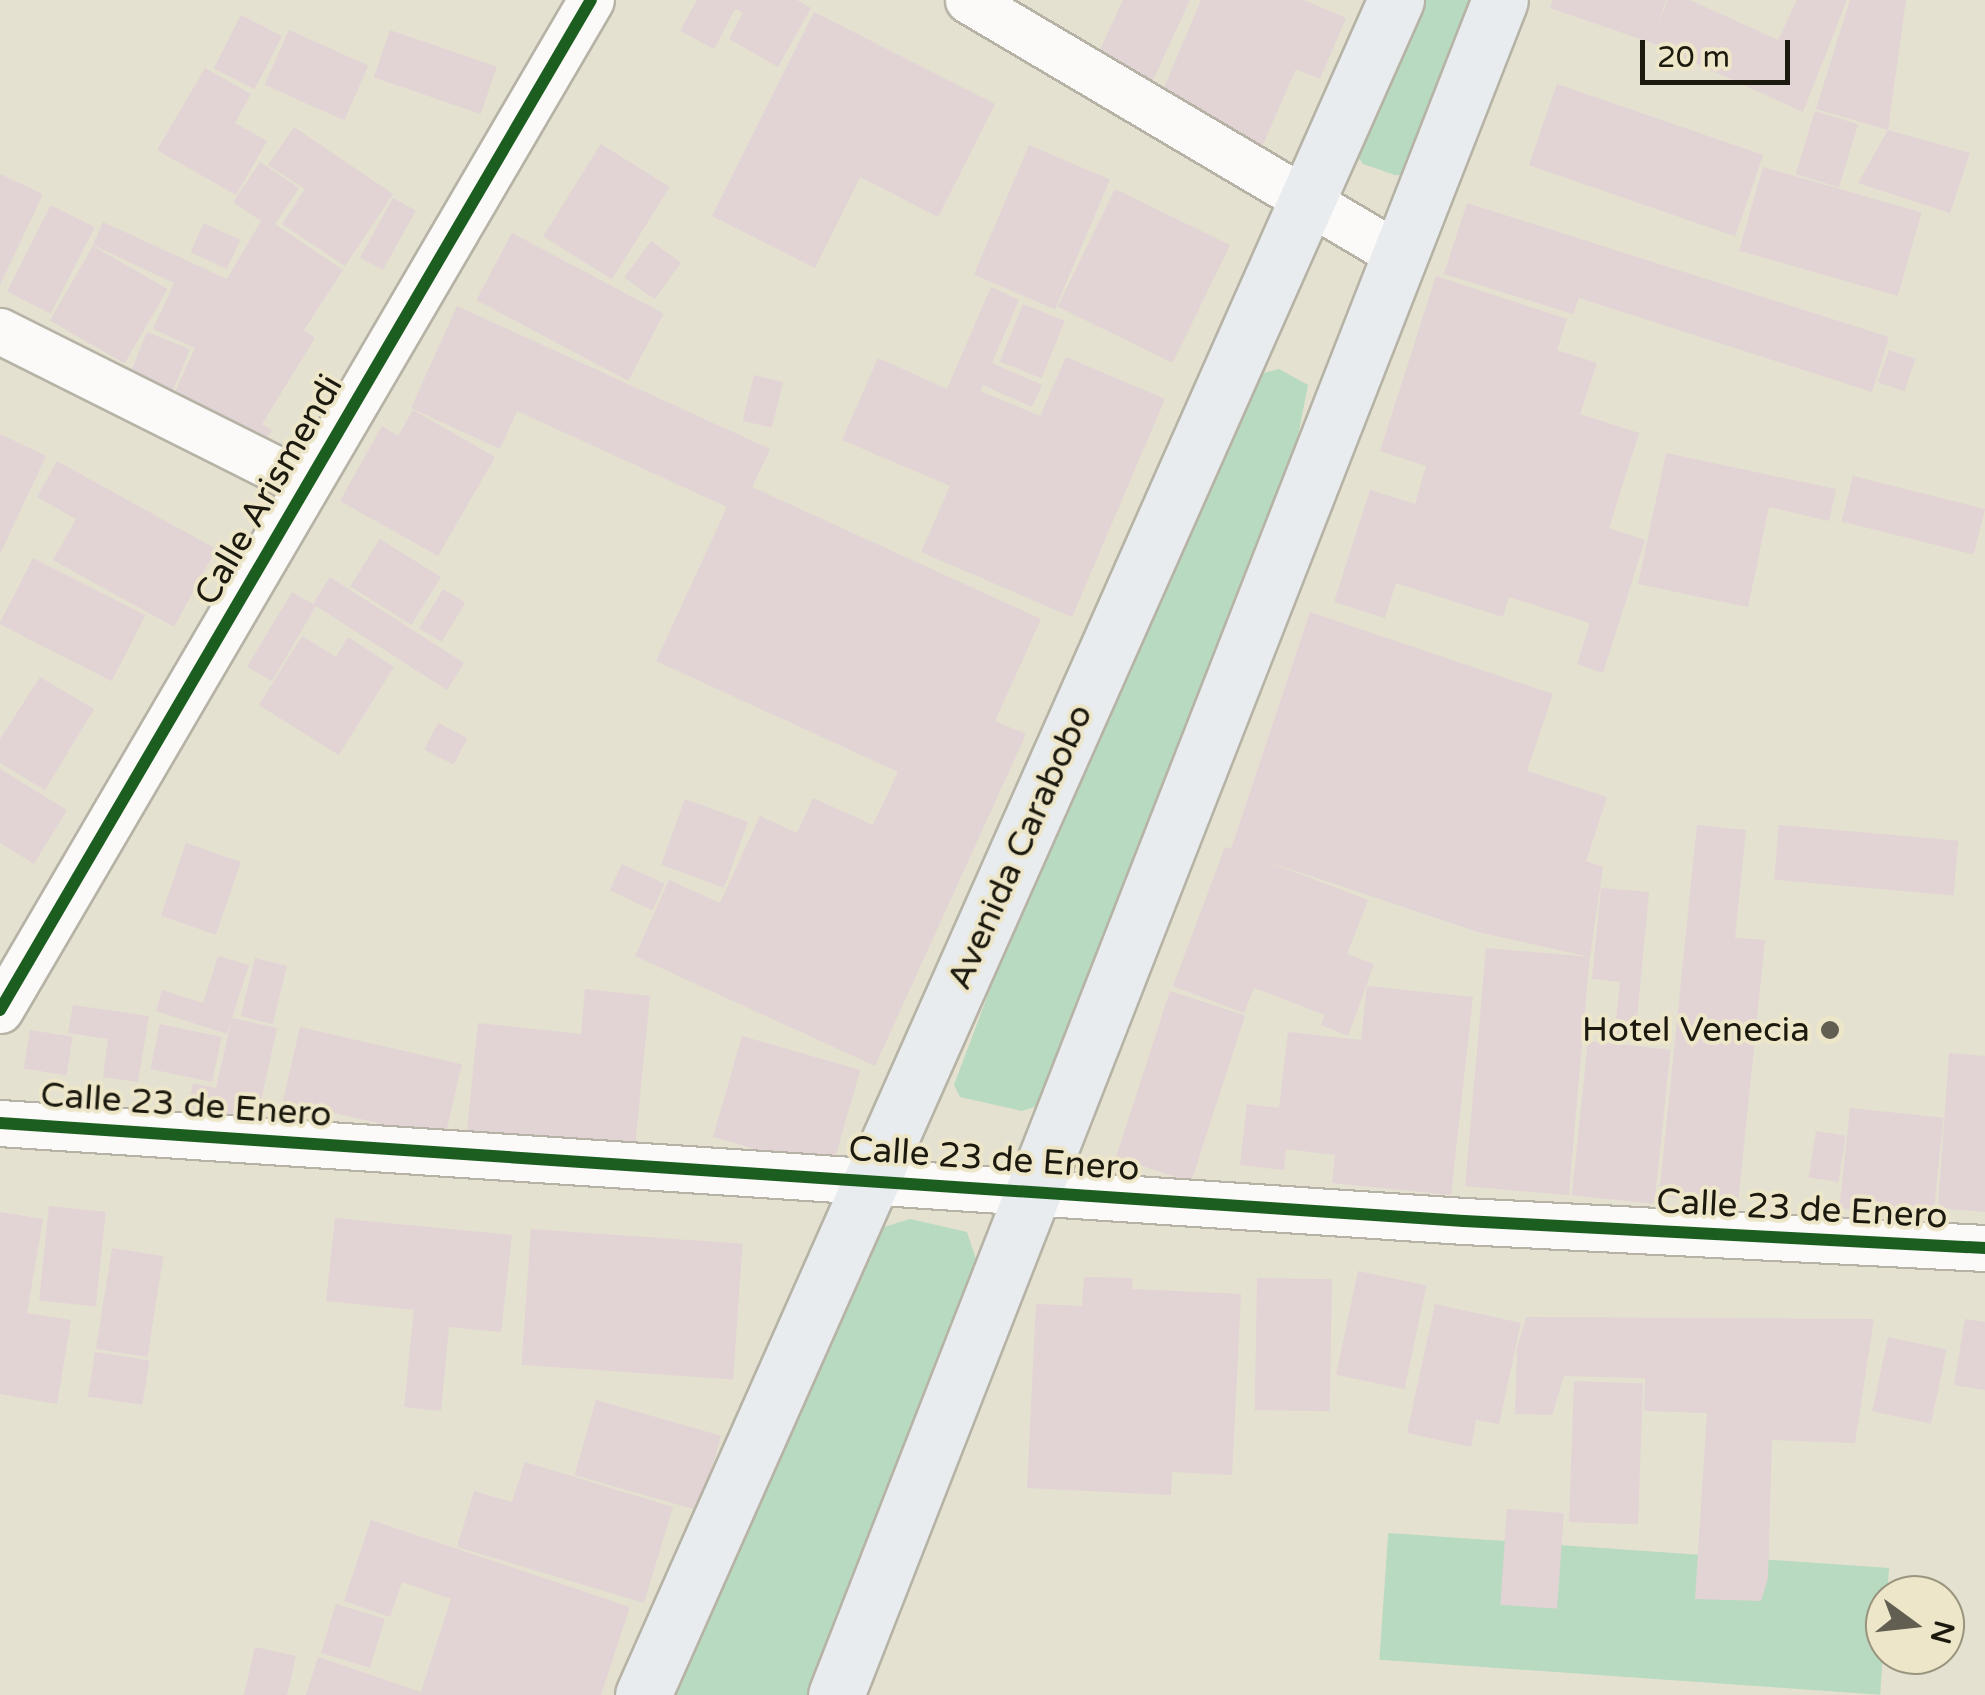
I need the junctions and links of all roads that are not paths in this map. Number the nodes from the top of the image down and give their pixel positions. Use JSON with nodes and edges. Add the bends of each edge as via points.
{"nodes":[{"id":1,"x":591,"y":0,"type":"edge"},
{"id":2,"x":968,"y":0,"type":"edge"},
{"id":3,"x":1396,"y":0,"type":"edge"},
{"id":4,"x":1500,"y":0,"type":"edge"},
{"id":5,"x":1307,"y":200,"type":"junction"},
{"id":6,"x":1399,"y":254,"type":"junction"},
{"id":7,"x":0,"y":331,"type":"edge"},
{"id":8,"x":307,"y":485,"type":"junction"},
{"id":9,"x":0,"y":1010,"type":"edge"},
{"id":10,"x":0,"y":1123,"type":"edge"},
{"id":11,"x":872,"y":1181,"type":"junction"},
{"id":12,"x":1034,"y":1192,"type":"junction"},
{"id":13,"x":1985,"y":1248,"type":"edge"},
{"id":14,"x":842,"y":1687,"type":"edge"},
{"id":15,"x":643,"y":1695,"type":"edge"}],
"edges":[{"from":1,"to":8,"type":"street","name":"Calle Arismendi"},
{"from":2,"to":5,"type":"street"},
{"from":3,"to":5,"type":"highway","name":"Avenida Carabobo"},
{"from":4,"to":6,"type":"highway"},
{"from":5,"to":6,"type":"street"},
{"from":5,"to":11,"type":"highway","name":"Avenida Carabobo"},
{"from":6,"to":12,"type":"highway"},
{"from":7,"to":8,"type":"street"},
{"from":8,"to":9,"type":"street","name":"Calle Arismendi"},
{"from":10,"to":11,"type":"street","name":"Calle 23 de Enero"},
{"from":11,"to":12,"type":"street","name":"Calle 23 de Enero"},
{"from":11,"to":15,"type":"highway","name":"Avenida Carabobo"},
{"from":12,"to":13,"type":"street","name":"Calle 23 de Enero"},
{"from":12,"to":14,"type":"highway"}]}
